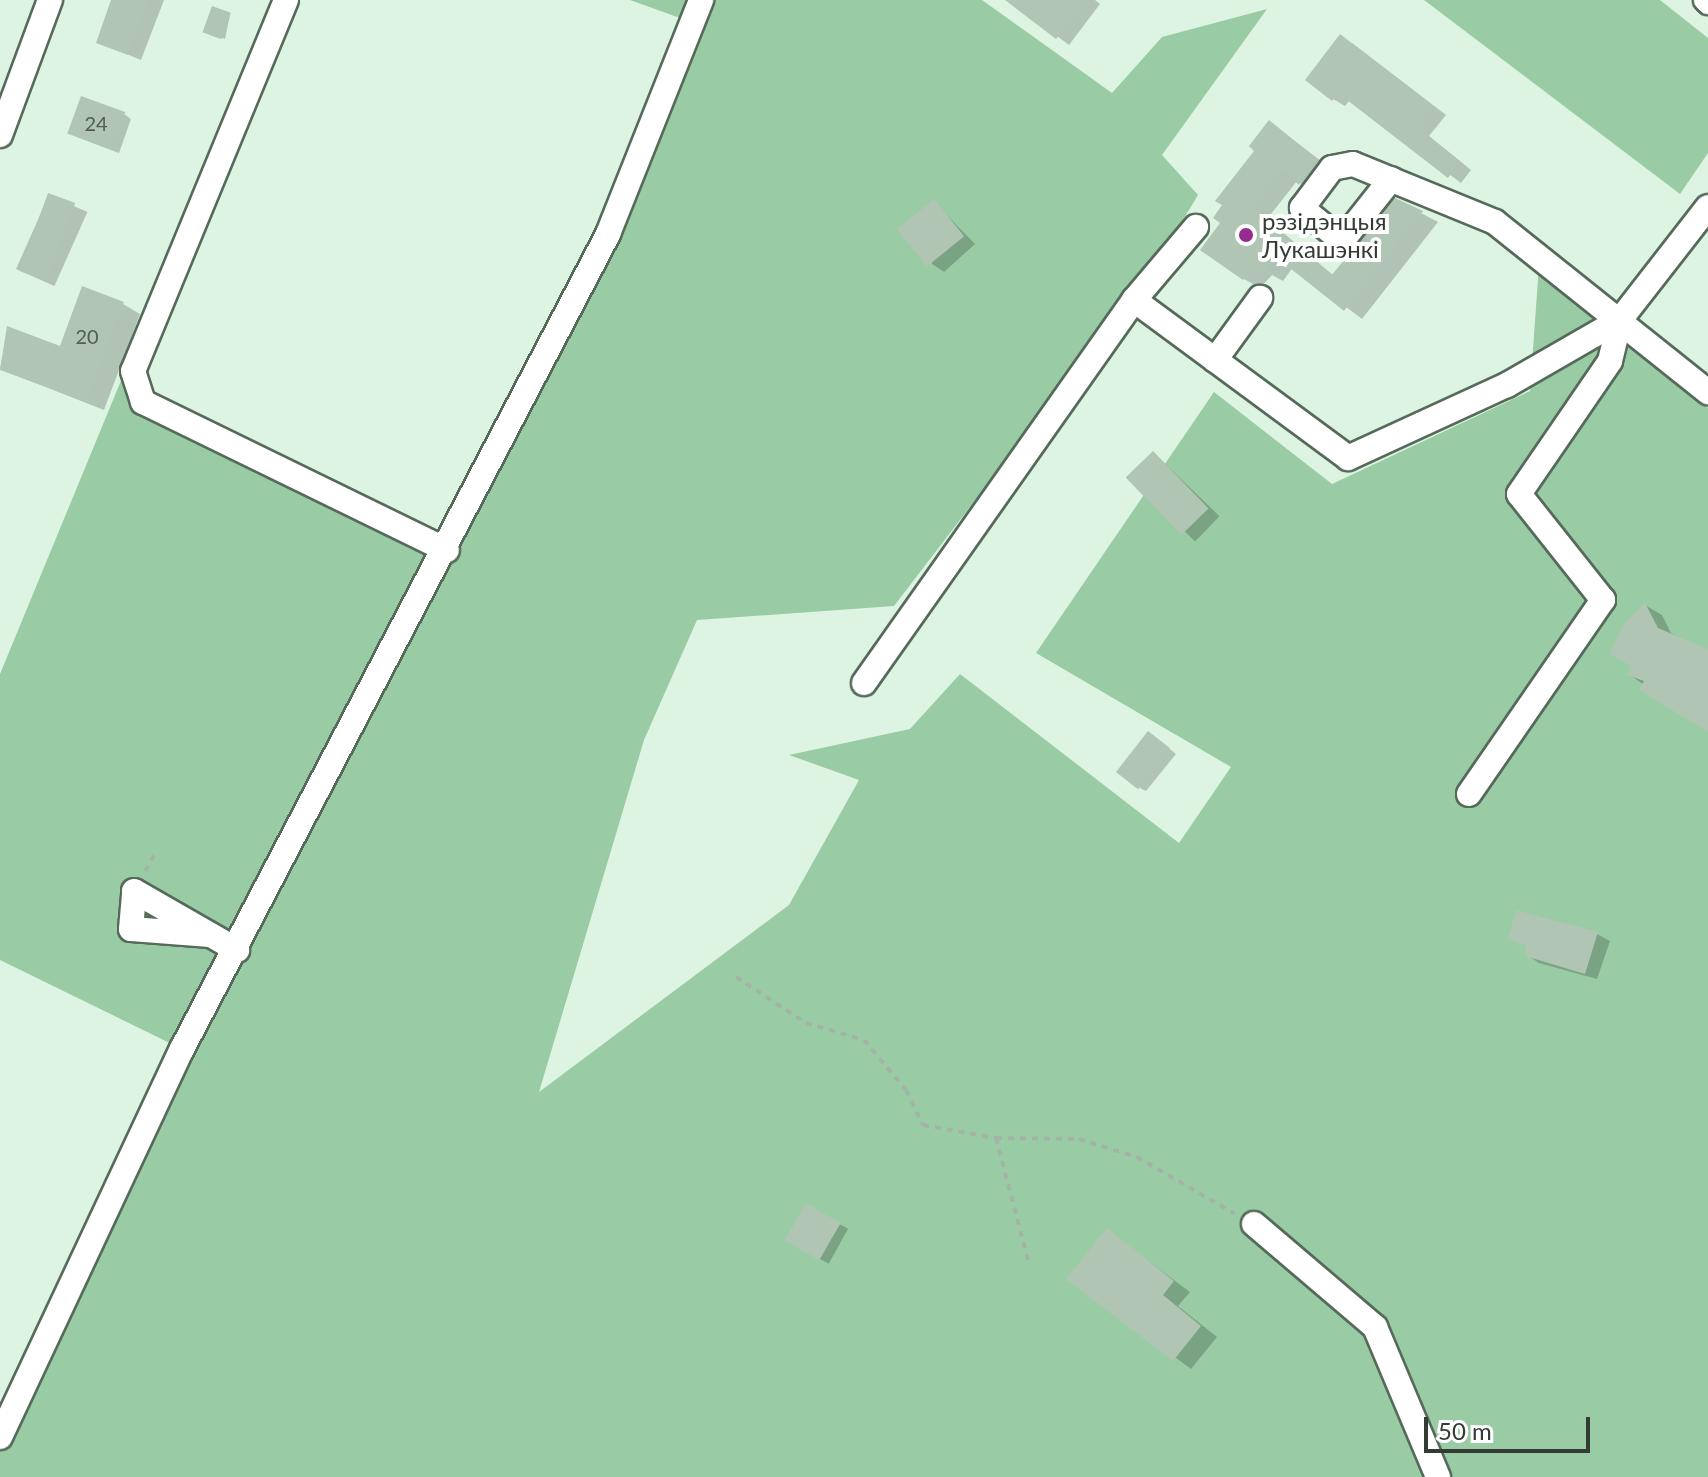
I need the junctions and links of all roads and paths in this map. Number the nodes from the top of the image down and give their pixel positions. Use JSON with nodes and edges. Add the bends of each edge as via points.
{"nodes":[{"id":1,"x":50,"y":0,"type":"edge"},
{"id":2,"x":286,"y":0,"type":"edge"},
{"id":3,"x":701,"y":0,"type":"edge"},
{"id":4,"x":0,"y":135,"type":"edge"},
{"id":5,"x":1391,"y":179,"type":"dead end"},
{"id":6,"x":1708,"y":207,"type":"edge"},
{"id":7,"x":1196,"y":227,"type":"dead end"},
{"id":8,"x":1260,"y":298,"type":"dead end"},
{"id":9,"x":1134,"y":300,"type":"junction"},
{"id":10,"x":1620,"y":320,"type":"junction"},
{"id":11,"x":1215,"y":360,"type":"junction"},
{"id":12,"x":1708,"y":392,"type":"edge"},
{"id":13,"x":447,"y":550,"type":"junction"},
{"id":14,"x":864,"y":683,"type":"dead end"},
{"id":15,"x":1469,"y":794,"type":"dead end"},
{"id":16,"x":210,"y":935,"type":"dead end"},
{"id":17,"x":237,"y":950,"type":"junction"},
{"id":18,"x":736,"y":977,"type":"dead end"},
{"id":19,"x":996,"y":1138,"type":"junction"},
{"id":20,"x":1254,"y":1224,"type":"joint"},
{"id":21,"x":1028,"y":1260,"type":"dead end"},
{"id":22,"x":0,"y":1437,"type":"edge"},
{"id":23,"x":1438,"y":1477,"type":"edge"}],
"edges":[{"from":1,"to":4,"type":"street"},
{"from":2,"to":13,"type":"street","via":[[133,371],[143,402]]},
{"from":3,"to":13,"type":"street","via":[[608,234]]},
{"from":5,"to":10,"type":"street","via":[[1495,222]]},
{"from":6,"to":10,"type":"street"},
{"from":7,"to":9,"type":"street"},
{"from":8,"to":11,"type":"street"},
{"from":9,"to":11,"type":"street"},
{"from":9,"to":14,"type":"street"},
{"from":10,"to":11,"type":"street","via":[[1507,385],[1348,458]]},
{"from":10,"to":12,"type":"street"},
{"from":10,"to":15,"type":"street","via":[[1610,361],[1519,494],[1603,600]]},
{"from":13,"to":17,"type":"street"},
{"from":16,"to":17,"type":"street"},
{"from":17,"to":22,"type":"street","via":[[182,1049]]},
{"from":18,"to":19,"type":"path","via":[[806,1023],[864,1040],[906,1090],[923,1125]]},
{"from":19,"to":20,"type":"path","via":[[1079,1139],[1137,1157]]},
{"from":19,"to":21,"type":"path"},
{"from":20,"to":23,"type":"street","via":[[1375,1327]]}]}
